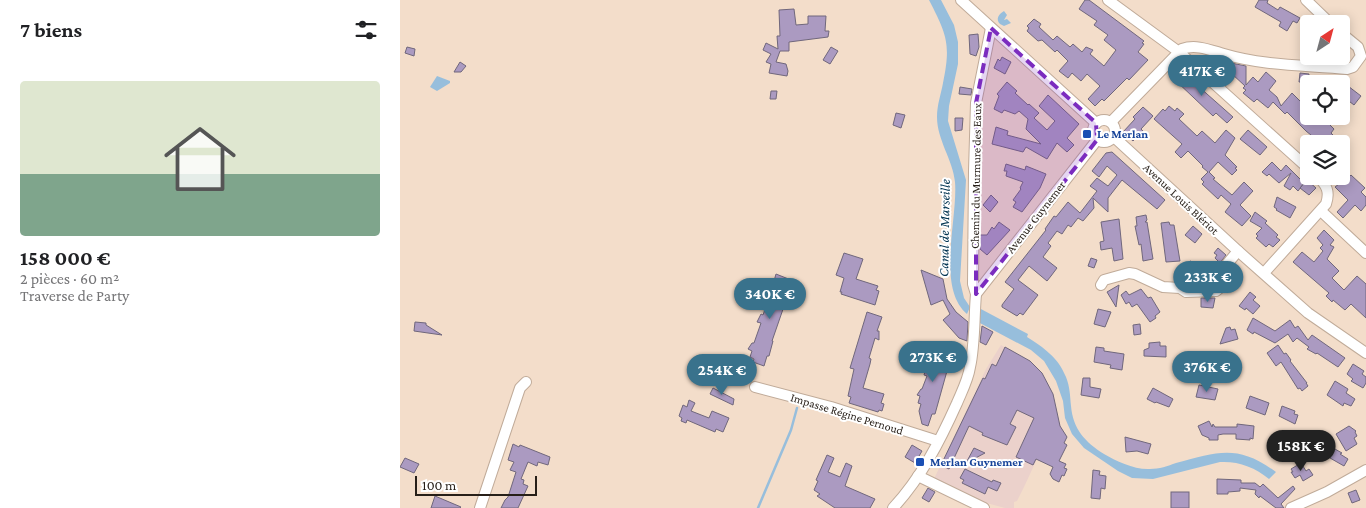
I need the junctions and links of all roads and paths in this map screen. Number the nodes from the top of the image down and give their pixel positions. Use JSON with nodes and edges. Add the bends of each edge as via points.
{"nodes":[{"id":1,"x":961,"y":0,"type":"edge"},
{"id":2,"x":1108,"y":0,"type":"edge"},
{"id":3,"x":1306,"y":0,"type":"edge"},
{"id":4,"x":1322,"y":15,"type":"edge"},
{"id":5,"x":991,"y":28,"type":"junction"},
{"id":6,"x":1350,"y":40,"type":"edge"},
{"id":7,"x":1179,"y":52,"type":"junction"},
{"id":8,"x":1094,"y":121,"type":"junction"},
{"id":9,"x":1111,"y":122,"type":"junction"},
{"id":10,"x":1114,"y":137,"type":"junction"},
{"id":11,"x":1096,"y":140,"type":"junction"},
{"id":12,"x":1300,"y":161,"type":"edge"},
{"id":13,"x":1325,"y":185,"type":"edge"},
{"id":14,"x":1320,"y":211,"type":"junction"},
{"id":15,"x":1238,"y":251,"type":"junction"},
{"id":16,"x":1366,"y":253,"type":"edge"},
{"id":17,"x":1264,"y":273,"type":"junction"},
{"id":18,"x":1101,"y":285,"type":"dead end"},
{"id":19,"x":975,"y":299,"type":"junction"},
{"id":20,"x":1366,"y":353,"type":"edge"},
{"id":21,"x":526,"y":382,"type":"dead end"},
{"id":22,"x":755,"y":386,"type":"dead end"},
{"id":23,"x":938,"y":441,"type":"junction"},
{"id":24,"x":1366,"y":470,"type":"edge"},
{"id":25,"x":918,"y":476,"type":"junction"},
{"id":26,"x":480,"y":508,"type":"edge"},
{"id":27,"x":893,"y":508,"type":"edge"},
{"id":28,"x":984,"y":508,"type":"edge"},
{"id":29,"x":1291,"y":508,"type":"edge"}],
"edges":[{"from":1,"to":5,"type":"street"},
{"from":2,"to":7,"type":"street"},
{"from":3,"to":4,"type":"street"},
{"from":5,"to":8,"type":"street"},
{"from":5,"to":19,"type":"street","name":"Chemin du Murmure des Eaux","via":[[976,103]]},
{"from":6,"to":7,"type":"street","via":[[1358,47],[1361,56],[1353,67],[1347,69],[1270,64],[1202,48],[1188,47]]},
{"from":7,"to":9,"type":"street"},
{"from":7,"to":12,"type":"street"},
{"from":8,"to":9,"type":"street"},
{"from":8,"to":11,"type":"street"},
{"from":9,"to":10,"type":"street","via":[[1115,128]]},
{"from":10,"to":11,"type":"street","via":[[1107,142]]},
{"from":10,"to":15,"type":"street","name":"Avenue Louis Blériot"},
{"from":11,"to":19,"type":"street","name":"Avenue Guynemer"},
{"from":13,"to":14,"type":"street","via":[[1328,190],[1326,204]]},
{"from":14,"to":16,"type":"street"},
{"from":14,"to":17,"type":"street"},
{"from":15,"to":17,"type":"street","name":"Avenue Louis Blériot"},
{"from":15,"to":18,"type":"street","via":[[1227,264],[1221,287],[1216,291],[1186,292],[1180,288],[1163,287],[1129,273],[1104,280]]},
{"from":17,"to":20,"type":"street","name":"Avenue Louis Blériot","via":[[1308,313]]},
{"from":19,"to":23,"type":"street","name":"Chemin du Murmure des Eaux","via":[[972,361]]},
{"from":21,"to":26,"type":"street","via":[[520,388]]},
{"from":22,"to":23,"type":"street","name":"Impasse Régine Pernoud"},
{"from":23,"to":25,"type":"street","name":"Chemin du Murmure des Eaux"},
{"from":24,"to":29,"type":"street"},
{"from":25,"to":27,"type":"street","name":"Chemin du Murmure des Eaux"},
{"from":25,"to":28,"type":"street"}]}
